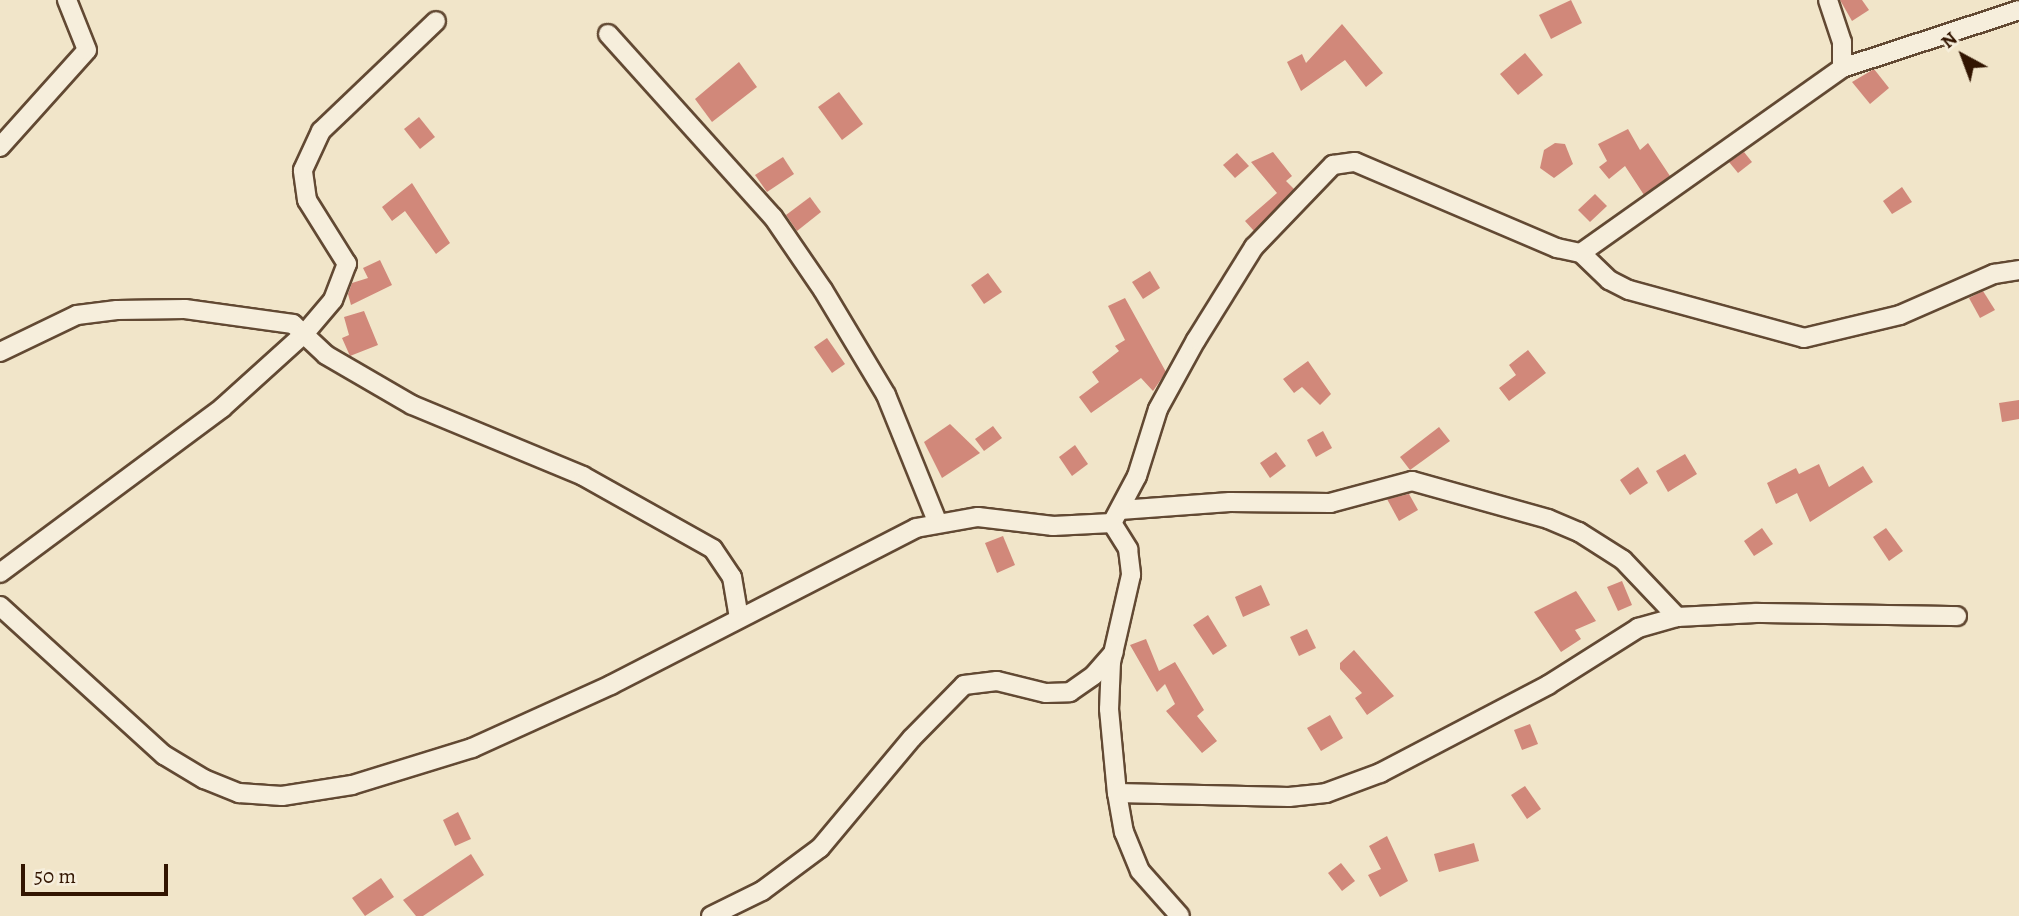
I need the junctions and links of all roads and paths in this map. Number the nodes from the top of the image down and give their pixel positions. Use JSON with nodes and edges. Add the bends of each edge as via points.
{"nodes":[{"id":1,"x":67,"y":0,"type":"edge"},
{"id":2,"x":1828,"y":0,"type":"edge"},
{"id":3,"x":2019,"y":10,"type":"edge"},
{"id":4,"x":436,"y":21,"type":"dead end"},
{"id":5,"x":608,"y":34,"type":"dead end"},
{"id":6,"x":1842,"y":68,"type":"junction"},
{"id":7,"x":0,"y":147,"type":"edge"},
{"id":8,"x":1581,"y":253,"type":"junction"},
{"id":9,"x":2019,"y":270,"type":"edge"},
{"id":10,"x":305,"y":333,"type":"junction"},
{"id":11,"x":0,"y":352,"type":"edge"},
{"id":12,"x":1116,"y":516,"type":"junction"},
{"id":13,"x":937,"y":521,"type":"junction"},
{"id":14,"x":0,"y":573,"type":"edge"},
{"id":15,"x":0,"y":606,"type":"edge"},
{"id":16,"x":1957,"y":616,"type":"dead end"},
{"id":17,"x":1677,"y":617,"type":"junction"},
{"id":18,"x":739,"y":618,"type":"junction"},
{"id":19,"x":1114,"y":652,"type":"junction"},
{"id":20,"x":1116,"y":793,"type":"junction"},
{"id":21,"x":711,"y":916,"type":"edge"},
{"id":22,"x":1180,"y":916,"type":"edge"}],
"edges":[{"from":1,"to":7,"type":"street","via":[[87,50]]},
{"from":2,"to":6,"type":"street","via":[[1842,42]]},
{"from":3,"to":6,"type":"street"},
{"from":4,"to":10,"type":"street","via":[[321,131],[303,170],[307,200],[347,264],[333,300]]},
{"from":5,"to":13,"type":"street","via":[[773,217],[886,395]]},
{"from":6,"to":8,"type":"street"},
{"from":8,"to":9,"type":"street","via":[[1609,280],[1629,290],[1804,338],[1900,315],[1994,274]]},
{"from":8,"to":12,"type":"street","via":[[1558,248],[1355,162],[1333,165],[1254,247],[1196,340],[1158,409],[1137,476]]},
{"from":10,"to":11,"type":"street","via":[[278,319],[185,309],[117,310],[77,316]]},
{"from":10,"to":14,"type":"street","via":[[222,408]]},
{"from":10,"to":18,"type":"street","via":[[326,355],[412,405],[583,476],[713,549],[732,577]]},
{"from":12,"to":13,"type":"street","via":[[1053,526],[978,517]]},
{"from":12,"to":17,"type":"street","via":[[1230,502],[1330,503],[1412,481],[1579,532],[1623,560]]},
{"from":12,"to":19,"type":"street","via":[[1131,575]]},
{"from":13,"to":18,"type":"street","via":[[816,576]]},
{"from":15,"to":18,"type":"street","via":[[164,755],[239,793],[282,796],[352,785],[472,748],[611,685]]},
{"from":16,"to":17,"type":"street","via":[[1756,613]]},
{"from":17,"to":20,"type":"street","via":[[1638,628],[1548,685],[1380,773],[1326,793],[1289,797]]},
{"from":19,"to":20,"type":"street","via":[[1109,709]]},
{"from":19,"to":21,"type":"street","via":[[1070,692],[1046,694],[997,681],[964,685],[912,738],[820,848],[762,891]]},
{"from":20,"to":22,"type":"street","via":[[1124,832],[1140,871]]}]}
